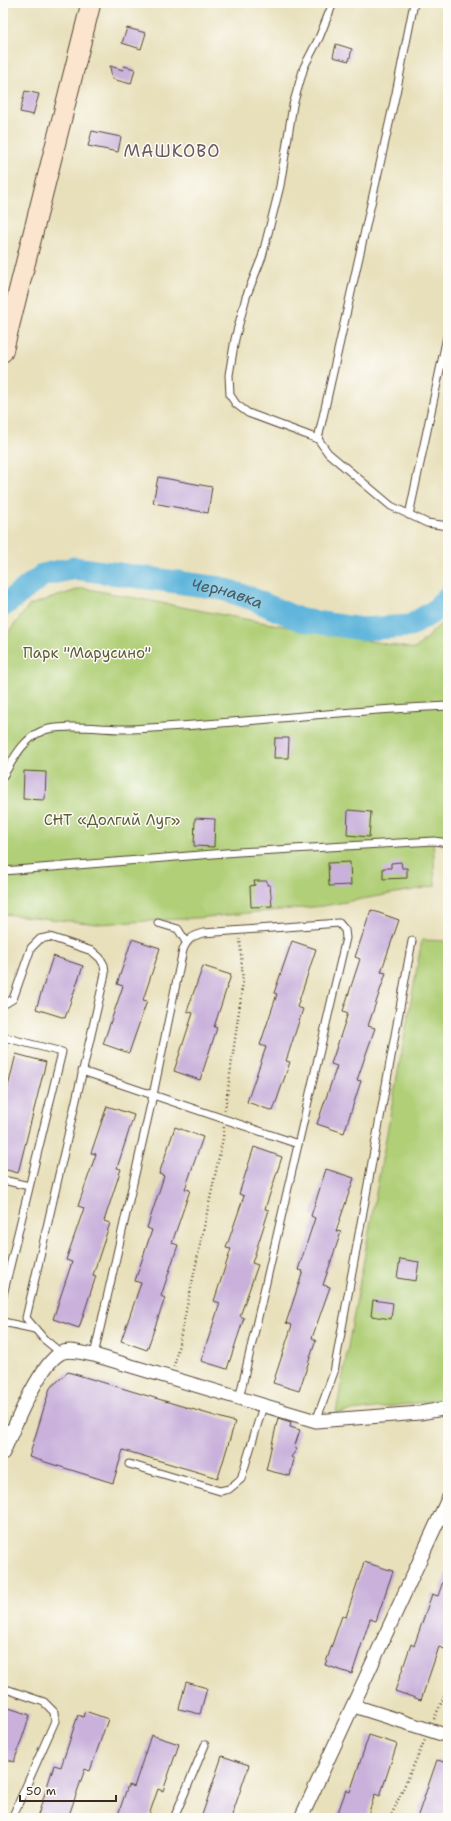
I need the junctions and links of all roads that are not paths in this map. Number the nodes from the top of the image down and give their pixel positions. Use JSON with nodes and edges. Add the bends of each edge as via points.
{"nodes":[{"id":1,"x":91,"y":3,"type":"edge"},
{"id":2,"x":333,"y":3,"type":"edge"},
{"id":3,"x":414,"y":3,"type":"edge"},
{"id":4,"x":448,"y":332,"type":"edge"},
{"id":5,"x":3,"y":352,"type":"edge"},
{"id":6,"x":318,"y":439,"type":"junction"},
{"id":7,"x":409,"y":515,"type":"junction"},
{"id":8,"x":448,"y":526,"type":"edge"},
{"id":9,"x":448,"y":706,"type":"edge"},
{"id":10,"x":3,"y":776,"type":"edge"},
{"id":11,"x":448,"y":843,"type":"edge"},
{"id":12,"x":3,"y":872,"type":"edge"},
{"id":13,"x":158,"y":923,"type":"dead end"},
{"id":14,"x":412,"y":941,"type":"dead end"},
{"id":15,"x":186,"y":942,"type":"junction"},
{"id":16,"x":3,"y":1005,"type":"edge"},
{"id":17,"x":6,"y":1038,"type":"edge"},
{"id":18,"x":82,"y":1071,"type":"junction"},
{"id":19,"x":153,"y":1095,"type":"junction"},
{"id":20,"x":298,"y":1144,"type":"junction"},
{"id":21,"x":3,"y":1180,"type":"edge"},
{"id":22,"x":29,"y":1186,"type":"junction"},
{"id":23,"x":3,"y":1295,"type":"edge"},
{"id":24,"x":3,"y":1322,"type":"edge"},
{"id":25,"x":35,"y":1329,"type":"junction"},
{"id":26,"x":61,"y":1353,"type":"junction"},
{"id":27,"x":94,"y":1355,"type":"junction"},
{"id":28,"x":239,"y":1399,"type":"junction"},
{"id":29,"x":263,"y":1406,"type":"junction"},
{"id":30,"x":447,"y":1410,"type":"edge"},
{"id":31,"x":316,"y":1420,"type":"junction"},
{"id":32,"x":8,"y":1428,"type":"edge"},
{"id":33,"x":3,"y":1453,"type":"edge"},
{"id":34,"x":129,"y":1464,"type":"dead end"},
{"id":35,"x":448,"y":1499,"type":"edge"},
{"id":36,"x":3,"y":1688,"type":"edge"},
{"id":37,"x":354,"y":1706,"type":"junction"},
{"id":38,"x":448,"y":1736,"type":"edge"},
{"id":39,"x":205,"y":1745,"type":"dead end"},
{"id":40,"x":12,"y":1818,"type":"edge"},
{"id":41,"x":174,"y":1818,"type":"edge"},
{"id":42,"x":301,"y":1818,"type":"edge"}],
"edges":[{"from":1,"to":5,"type":"street"},
{"from":2,"to":6,"type":"lane","via":[[304,67],[293,105],[280,186],[262,257],[246,297],[229,375],[230,395],[236,404],[248,413]]},
{"from":3,"to":6,"type":"lane"},
{"from":4,"to":7,"type":"lane"},
{"from":6,"to":7,"type":"lane","via":[[328,453],[391,506]]},
{"from":7,"to":8,"type":"lane","via":[[427,523]]},
{"from":9,"to":10,"type":"lane","via":[[381,708],[131,729],[42,730],[30,738]]},
{"from":11,"to":12,"type":"lane","via":[[434,841],[238,852]]},
{"from":13,"to":15,"type":"lane","via":[[178,929]]},
{"from":14,"to":31,"type":"lane","via":[[334,1372]]},
{"from":15,"to":19,"type":"lane","via":[[182,950]]},
{"from":15,"to":20,"type":"lane","via":[[203,933],[239,930],[339,923],[345,930],[346,938]]},
{"from":16,"to":18,"type":"lane","via":[[14,999],[30,948],[40,939],[50,937],[60,940],[92,952],[100,958],[105,974]]},
{"from":17,"to":22,"type":"lane","via":[[62,1052]]},
{"from":18,"to":19,"type":"lane"},
{"from":18,"to":25,"type":"lane","via":[[26,1318]]},
{"from":19,"to":20,"type":"lane"},
{"from":19,"to":27,"type":"lane"},
{"from":20,"to":28,"type":"lane"},
{"from":21,"to":22,"type":"lane"},
{"from":22,"to":23,"type":"lane"},
{"from":24,"to":25,"type":"lane"},
{"from":25,"to":26,"type":"lane"},
{"from":26,"to":27,"type":"street","via":[[71,1351]]},
{"from":26,"to":32,"type":"street","via":[[45,1367]]},
{"from":27,"to":28,"type":"street"},
{"from":28,"to":29,"type":"street"},
{"from":29,"to":31,"type":"street"},
{"from":29,"to":34,"type":"lane","via":[[241,1479],[229,1489],[220,1491]]},
{"from":30,"to":31,"type":"street"},
{"from":32,"to":33,"type":"street"},
{"from":35,"to":37,"type":"street"},
{"from":36,"to":40,"type":"lane","via":[[44,1702],[54,1712],[55,1721]]},
{"from":37,"to":38,"type":"street"},
{"from":37,"to":42,"type":"street"},
{"from":39,"to":41,"type":"lane"}]}
